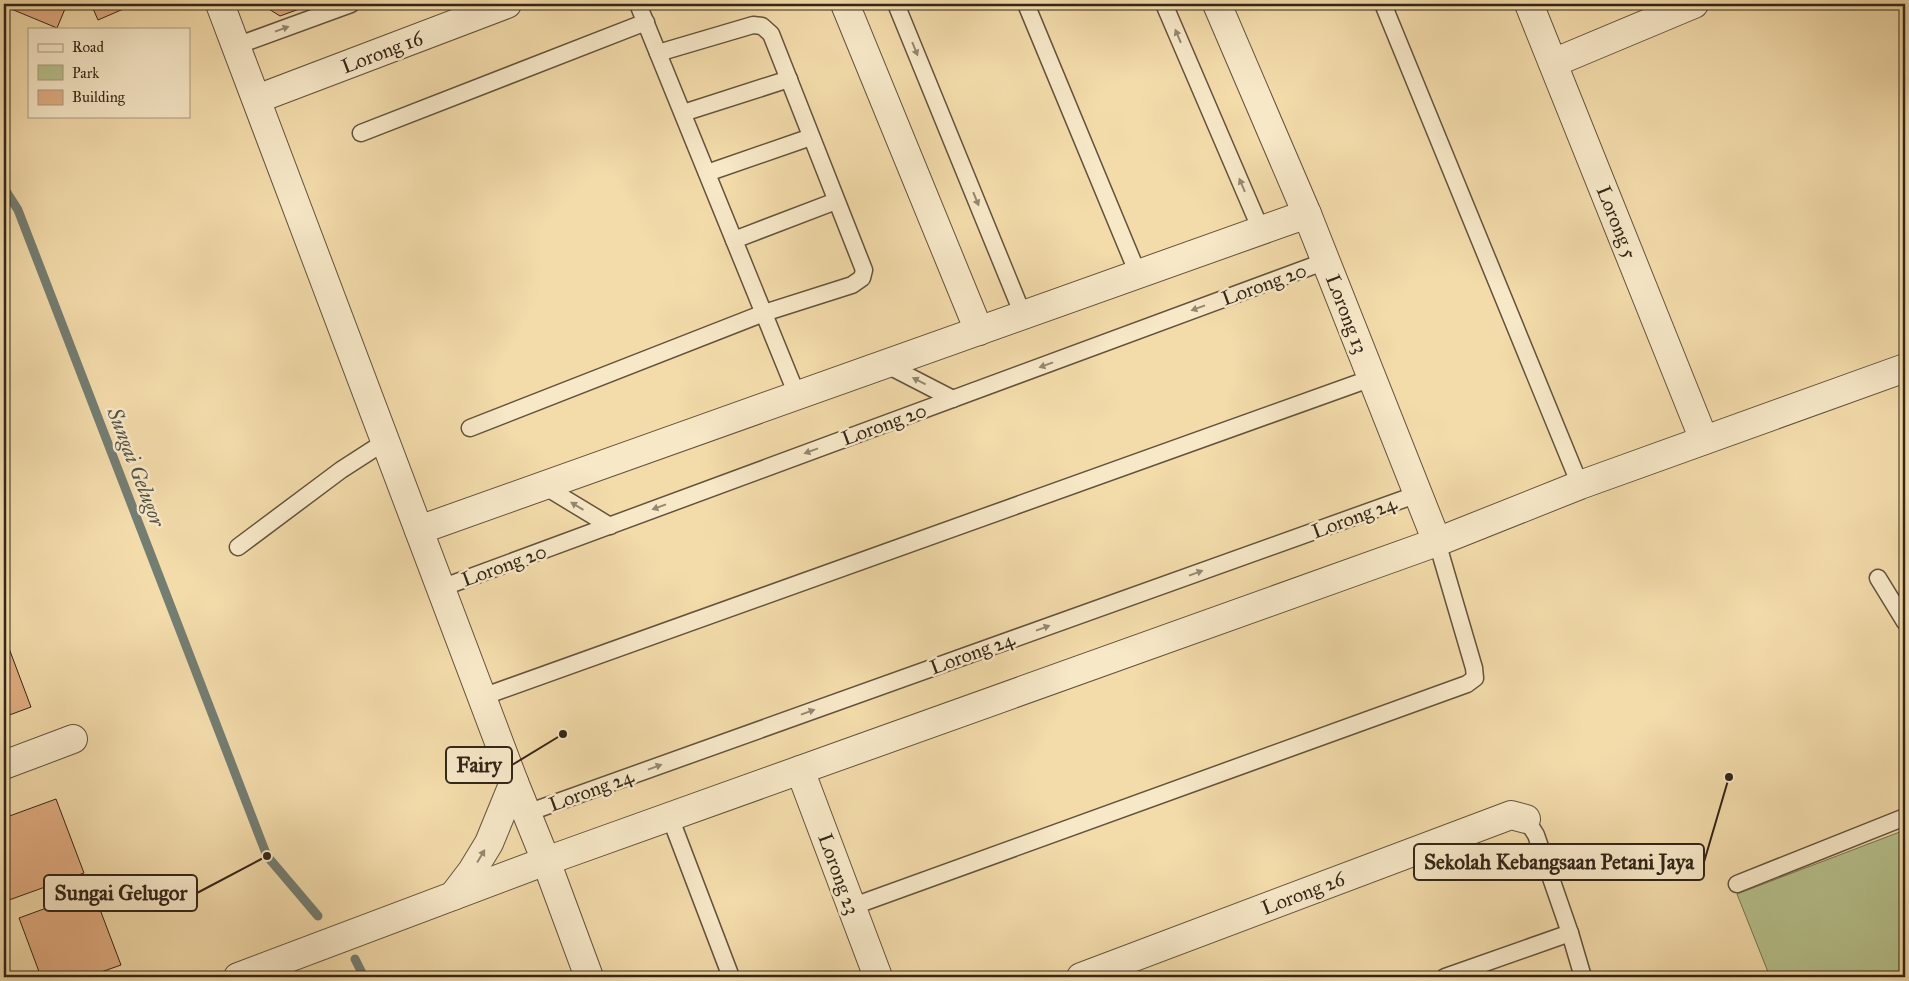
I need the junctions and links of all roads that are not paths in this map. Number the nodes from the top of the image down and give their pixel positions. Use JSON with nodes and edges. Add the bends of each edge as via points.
{"nodes":[{"id":1,"x":220,"y":4,"type":"edge"},
{"id":2,"x":350,"y":4,"type":"edge"},
{"id":3,"x":507,"y":4,"type":"edge"},
{"id":4,"x":638,"y":4,"type":"edge"},
{"id":5,"x":845,"y":4,"type":"edge"},
{"id":6,"x":896,"y":4,"type":"edge"},
{"id":7,"x":1026,"y":4,"type":"edge"},
{"id":8,"x":1164,"y":4,"type":"edge"},
{"id":9,"x":1218,"y":4,"type":"edge"},
{"id":10,"x":1383,"y":4,"type":"edge"},
{"id":11,"x":1529,"y":4,"type":"edge"},
{"id":12,"x":1681,"y":6,"type":"edge"},
{"id":13,"x":646,"y":22,"type":"junction"},
{"id":14,"x":236,"y":46,"type":"junction"},
{"id":15,"x":658,"y":53,"type":"junction"},
{"id":16,"x":1553,"y":63,"type":"junction"},
{"id":17,"x":789,"y":79,"type":"junction"},
{"id":18,"x":256,"y":99,"type":"junction"},
{"id":19,"x":682,"y":114,"type":"junction"},
{"id":20,"x":361,"y":133,"type":"dead end"},
{"id":21,"x":811,"y":137,"type":"junction"},
{"id":22,"x":707,"y":173,"type":"junction"},
{"id":23,"x":836,"y":201,"type":"junction"},
{"id":24,"x":1307,"y":214,"type":"junction"},
{"id":25,"x":1261,"y":230,"type":"junction"},
{"id":26,"x":734,"y":240,"type":"junction"},
{"id":27,"x":1326,"y":261,"type":"junction"},
{"id":28,"x":1138,"y":274,"type":"junction"},
{"id":29,"x":764,"y":313,"type":"junction"},
{"id":30,"x":1023,"y":315,"type":"junction"},
{"id":31,"x":979,"y":331,"type":"junction"},
{"id":32,"x":885,"y":364,"type":"junction"},
{"id":33,"x":1905,"y":368,"type":"edge"},
{"id":34,"x":1372,"y":378,"type":"junction"},
{"id":35,"x":797,"y":395,"type":"junction"},
{"id":36,"x":953,"y":399,"type":"junction"},
{"id":37,"x":470,"y":428,"type":"dead end"},
{"id":38,"x":1704,"y":440,"type":"junction"},
{"id":39,"x":386,"y":441,"type":"junction"},
{"id":40,"x":1580,"y":485,"type":"junction"},
{"id":41,"x":544,"y":486,"type":"junction"},
{"id":42,"x":1418,"y":494,"type":"junction"},
{"id":43,"x":610,"y":526,"type":"junction"},
{"id":44,"x":419,"y":530,"type":"junction"},
{"id":45,"x":1437,"y":542,"type":"junction"},
{"id":46,"x":238,"y":548,"type":"dead end"},
{"id":47,"x":1878,"y":578,"type":"dead end"},
{"id":48,"x":441,"y":588,"type":"junction"},
{"id":49,"x":1905,"y":622,"type":"edge"},
{"id":50,"x":482,"y":697,"type":"junction"},
{"id":51,"x":73,"y":739,"type":"dead end"},
{"id":52,"x":4,"y":765,"type":"edge"},
{"id":53,"x":800,"y":770,"type":"junction"},
{"id":54,"x":514,"y":782,"type":"junction"},
{"id":55,"x":527,"y":813,"type":"junction"},
{"id":56,"x":670,"y":817,"type":"junction"},
{"id":57,"x":1905,"y":817,"type":"edge"},
{"id":58,"x":1526,"y":819,"type":"joint"},
{"id":59,"x":546,"y":861,"type":"junction"},
{"id":60,"x":1738,"y":884,"type":"dead end"},
{"id":61,"x":453,"y":896,"type":"junction"},
{"id":62,"x":851,"y":907,"type":"junction"},
{"id":63,"x":1570,"y":933,"type":"junction"},
{"id":64,"x":238,"y":977,"type":"edge"},
{"id":65,"x":589,"y":977,"type":"edge"},
{"id":66,"x":731,"y":977,"type":"edge"},
{"id":67,"x":878,"y":977,"type":"edge"},
{"id":68,"x":1081,"y":977,"type":"edge"},
{"id":69,"x":1445,"y":977,"type":"edge"},
{"id":70,"x":1583,"y":977,"type":"edge"}],
"edges":[{"from":1,"to":14,"type":"street"},
{"from":14,"to":2,"type":"lane","one_way":true},
{"from":3,"to":18,"type":"street","name":"Lorong 16"},
{"from":4,"to":13,"type":"lane"},
{"from":5,"to":31,"type":"street"},
{"from":6,"to":30,"type":"lane","one_way":true},
{"from":7,"to":28,"type":"lane"},
{"from":25,"to":8,"type":"lane","one_way":true},
{"from":9,"to":24,"type":"street","name":"Lorong 13"},
{"from":10,"to":40,"type":"lane"},
{"from":11,"to":16,"type":"street","name":"Lorong 5"},
{"from":12,"to":16,"type":"street"},
{"from":13,"to":15,"type":"lane"},
{"from":13,"to":20,"type":"lane"},
{"from":14,"to":18,"type":"street"},
{"from":15,"to":17,"type":"lane","via":[[753,25],[762,26],[771,34]]},
{"from":15,"to":19,"type":"lane"},
{"from":16,"to":38,"type":"street","name":"Lorong 5"},
{"from":17,"to":19,"type":"lane"},
{"from":17,"to":21,"type":"lane"},
{"from":18,"to":39,"type":"street"},
{"from":19,"to":22,"type":"lane"},
{"from":21,"to":22,"type":"lane"},
{"from":21,"to":23,"type":"lane"},
{"from":22,"to":26,"type":"lane"},
{"from":23,"to":26,"type":"lane"},
{"from":23,"to":29,"type":"lane","via":[[864,270],[862,278]]},
{"from":24,"to":25,"type":"street"},
{"from":24,"to":27,"type":"street","name":"Lorong 13"},
{"from":25,"to":28,"type":"street"},
{"from":26,"to":29,"type":"lane"},
{"from":27,"to":34,"type":"street","name":"Lorong 13"},
{"from":27,"to":36,"type":"lane","name":"Lorong 20","one_way":true},
{"from":28,"to":30,"type":"street"},
{"from":29,"to":35,"type":"lane"},
{"from":29,"to":37,"type":"lane"},
{"from":30,"to":31,"type":"street"},
{"from":31,"to":32,"type":"street"},
{"from":32,"to":35,"type":"street"},
{"from":36,"to":32,"type":"lane","one_way":true},
{"from":33,"to":38,"type":"street"},
{"from":34,"to":42,"type":"street","name":"Lorong 13"},
{"from":34,"to":50,"type":"lane"},
{"from":35,"to":41,"type":"street"},
{"from":36,"to":43,"type":"lane","name":"Lorong 20","one_way":true},
{"from":38,"to":40,"type":"street"},
{"from":39,"to":44,"type":"street"},
{"from":39,"to":46,"type":"lane","via":[[341,470]]},
{"from":40,"to":45,"type":"street"},
{"from":43,"to":41,"type":"lane","one_way":true},
{"from":41,"to":44,"type":"street"},
{"from":42,"to":45,"type":"street","name":"Lorong 13"},
{"from":55,"to":42,"type":"lane","name":"Lorong 24","one_way":true},
{"from":43,"to":48,"type":"lane","name":"Lorong 20"},
{"from":44,"to":48,"type":"street"},
{"from":45,"to":53,"type":"street"},
{"from":45,"to":62,"type":"lane","via":[[1474,668],[1475,678],[1467,684]]},
{"from":47,"to":49,"type":"lane"},
{"from":48,"to":50,"type":"street"},
{"from":50,"to":54,"type":"street"},
{"from":51,"to":52,"type":"street"},
{"from":53,"to":56,"type":"street"},
{"from":53,"to":62,"type":"street","name":"Lorong 23"},
{"from":54,"to":55,"type":"street"},
{"from":61,"to":54,"type":"street","one_way":true,"via":[[489,843]]},
{"from":55,"to":59,"type":"street"},
{"from":56,"to":59,"type":"street"},
{"from":56,"to":66,"type":"lane"},
{"from":57,"to":60,"type":"lane"},
{"from":58,"to":63,"type":"lane","via":[[1536,835]]},
{"from":58,"to":68,"type":"street","name":"Lorong 26","via":[[1511,815]]},
{"from":59,"to":61,"type":"street"},
{"from":59,"to":65,"type":"street"},
{"from":61,"to":64,"type":"street"},
{"from":62,"to":67,"type":"street","name":"Lorong 23"},
{"from":63,"to":69,"type":"lane"},
{"from":63,"to":70,"type":"lane"}]}
